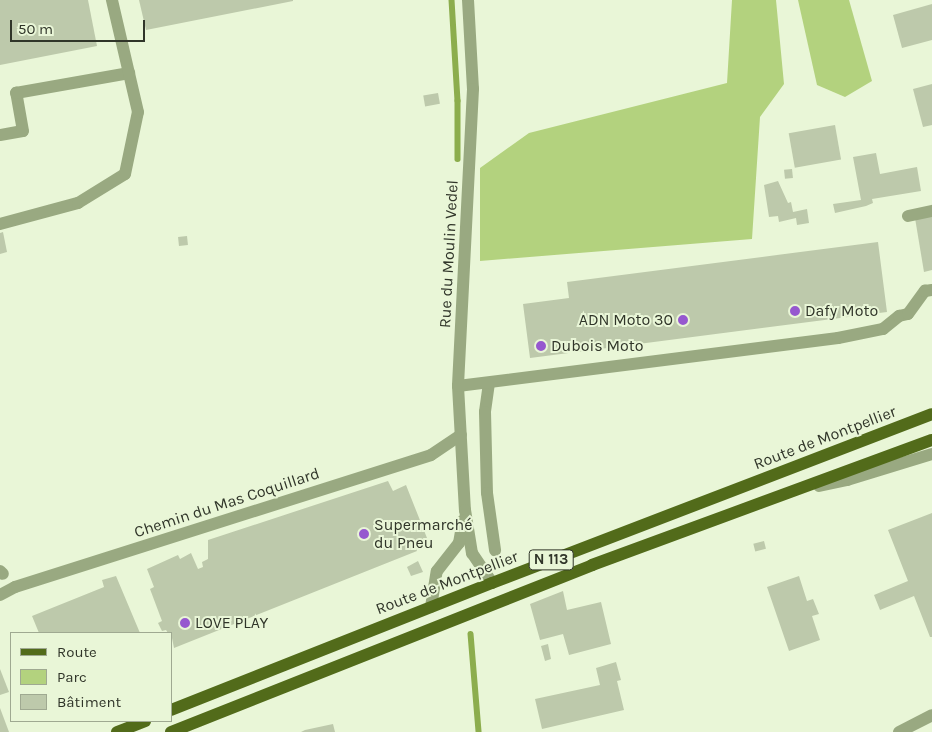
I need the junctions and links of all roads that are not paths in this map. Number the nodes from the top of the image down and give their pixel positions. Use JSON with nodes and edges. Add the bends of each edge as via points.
{"nodes":[{"id":1,"x":112,"y":0,"type":"edge"},
{"id":2,"x":468,"y":0,"type":"edge"},
{"id":3,"x":129,"y":73,"type":"junction"},
{"id":4,"x":0,"y":135,"type":"edge"},
{"id":5,"x":932,"y":211,"type":"edge"},
{"id":6,"x":908,"y":216,"type":"dead end"},
{"id":7,"x":0,"y":224,"type":"edge"},
{"id":8,"x":932,"y":290,"type":"edge"},
{"id":9,"x":489,"y":383,"type":"junction"},
{"id":10,"x":458,"y":386,"type":"junction"},
{"id":11,"x":932,"y":414,"type":"edge"},
{"id":12,"x":461,"y":435,"type":"junction"},
{"id":13,"x":932,"y":440,"type":"edge"},
{"id":14,"x":932,"y":454,"type":"edge"},
{"id":15,"x":804,"y":488,"type":"junction"},
{"id":16,"x":465,"y":510,"type":"junction"},
{"id":17,"x":495,"y":550,"type":"dead end"},
{"id":18,"x":492,"y":583,"type":"junction"},
{"id":19,"x":0,"y":595,"type":"edge"},
{"id":20,"x":431,"y":607,"type":"junction"},
{"id":21,"x":172,"y":710,"type":"edge"},
{"id":22,"x":932,"y":715,"type":"edge"},
{"id":23,"x":142,"y":722,"type":"edge"},
{"id":24,"x":175,"y":731,"type":"edge"},
{"id":25,"x":117,"y":732,"type":"edge"},
{"id":26,"x":899,"y":732,"type":"edge"}],
"edges":[{"from":1,"to":3,"type":"street"},
{"from":2,"to":10,"type":"street","name":"Rue du Moulin Vedel","via":[[473,89]]},
{"from":3,"to":4,"type":"street","via":[[16,93],[23,131]]},
{"from":3,"to":7,"type":"street","via":[[138,112],[125,174],[78,203]]},
{"from":5,"to":6,"type":"street"},
{"from":8,"to":9,"type":"street","via":[[925,291],[908,314],[899,316],[884,329],[838,338]]},
{"from":9,"to":10,"type":"street"},
{"from":9,"to":17,"type":"street","via":[[485,412],[487,493]]},
{"from":10,"to":12,"type":"street","name":"Rue du Moulin Vedel"},
{"from":11,"to":18,"type":"main road","name":"Route de Montpellier","number":"N 113"},
{"from":12,"to":16,"type":"street","name":"Rue du Moulin Vedel"},
{"from":12,"to":19,"type":"street","name":"Chemin du Mas Coquillard","via":[[431,455],[15,587]]},
{"from":13,"to":15,"type":"main road","number":"N 113"},
{"from":14,"to":15,"type":"street","via":[[848,480]]},
{"from":15,"to":24,"type":"main road","number":"N 113","via":[[592,565]]},
{"from":16,"to":18,"type":"street","name":"Rue du Moulin Vedel","via":[[472,553]]},
{"from":16,"to":20,"type":"street","name":"Rue du Moulin Vedel","via":[[459,543],[437,571]]},
{"from":18,"to":20,"type":"main road","name":"Route de Montpellier","number":"N 113"},
{"from":20,"to":21,"type":"main road","name":"Route de Montpellier","number":"N 113"},
{"from":22,"to":26,"type":"street"},
{"from":23,"to":25,"type":"main road"}]}
